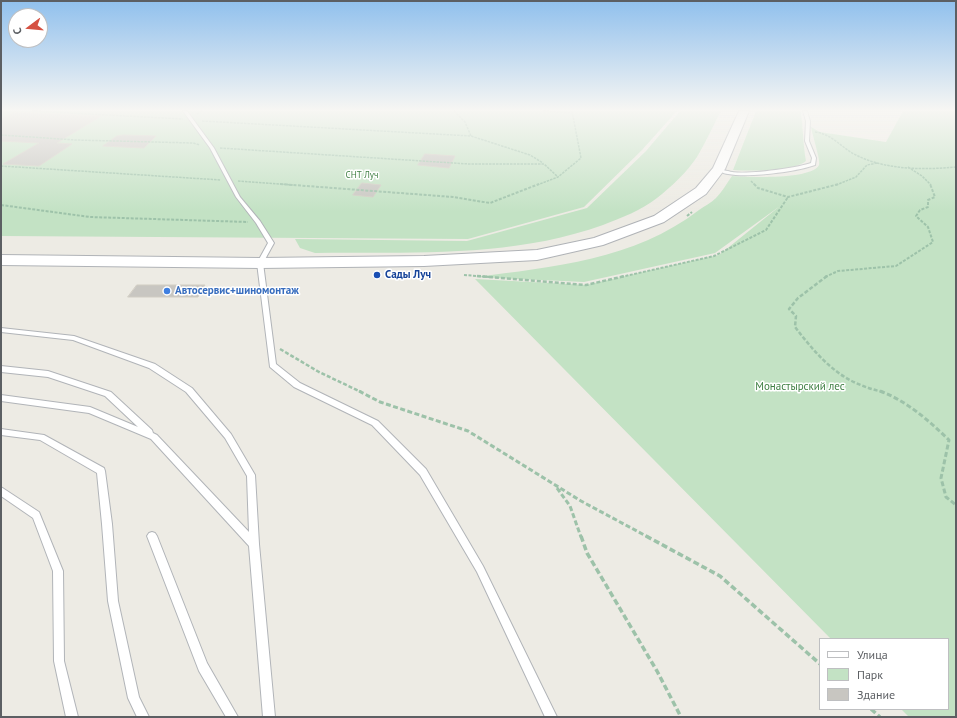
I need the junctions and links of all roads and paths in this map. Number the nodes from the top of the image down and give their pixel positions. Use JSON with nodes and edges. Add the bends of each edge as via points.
{"nodes":[{"id":1,"x":199,"y":145,"type":"edge"},
{"id":2,"x":209,"y":145,"type":"edge"},
{"id":3,"x":497,"y":145,"type":"edge"},
{"id":4,"x":578,"y":145,"type":"edge"},
{"id":5,"x":730,"y":145,"type":"edge"},
{"id":6,"x":808,"y":145,"type":"edge"},
{"id":7,"x":841,"y":145,"type":"edge"},
{"id":8,"x":212,"y":148,"type":"junction"},
{"id":9,"x":880,"y":163,"type":"junction"},
{"id":10,"x":544,"y":164,"type":"junction"},
{"id":11,"x":1,"y":166,"type":"edge"},
{"id":12,"x":908,"y":167,"type":"junction"},
{"id":13,"x":956,"y":167,"type":"edge"},
{"id":14,"x":719,"y":169,"type":"junction"},
{"id":15,"x":740,"y":172,"type":"junction"},
{"id":16,"x":558,"y":177,"type":"junction"},
{"id":17,"x":229,"y":181,"type":"junction"},
{"id":18,"x":788,"y":197,"type":"junction"},
{"id":19,"x":1,"y":205,"type":"edge"},
{"id":20,"x":258,"y":222,"type":"junction"},
{"id":21,"x":1,"y":260,"type":"edge"},
{"id":22,"x":260,"y":263,"type":"junction"},
{"id":23,"x":464,"y":275,"type":"dead end"},
{"id":24,"x":1,"y":330,"type":"edge"},
{"id":25,"x":270,"y":340,"type":"junction"},
{"id":26,"x":1,"y":369,"type":"edge"},
{"id":27,"x":1,"y":398,"type":"edge"},
{"id":28,"x":1,"y":432,"type":"edge"},
{"id":29,"x":154,"y":437,"type":"junction"},
{"id":30,"x":556,"y":486,"type":"junction"},
{"id":31,"x":1,"y":491,"type":"edge"},
{"id":32,"x":956,"y":505,"type":"edge"},
{"id":33,"x":152,"y":536,"type":"dead end"},
{"id":34,"x":254,"y":544,"type":"junction"},
{"id":35,"x":819,"y":663,"type":"edge"},
{"id":36,"x":872,"y":710,"type":"edge"},
{"id":37,"x":72,"y":717,"type":"edge"},
{"id":38,"x":143,"y":717,"type":"edge"},
{"id":39,"x":232,"y":717,"type":"edge"},
{"id":40,"x":269,"y":717,"type":"edge"},
{"id":41,"x":551,"y":717,"type":"edge"},
{"id":42,"x":681,"y":717,"type":"edge"},
{"id":43,"x":880,"y":717,"type":"edge"}],
"edges":[{"from":1,"to":8,"type":"path"},
{"from":2,"to":8,"type":"lane"},
{"from":3,"to":10,"type":"path","via":[[530,155]]},
{"from":4,"to":16,"type":"path","via":[[581,158]]},
{"from":5,"to":14,"type":"main road"},
{"from":6,"to":15,"type":"lane","via":[[814,158],[813,164],[808,167]]},
{"from":7,"to":9,"type":"path","via":[[859,157]]},
{"from":8,"to":10,"type":"path","via":[[469,164]]},
{"from":8,"to":17,"type":"lane"},
{"from":9,"to":12,"type":"path"},
{"from":9,"to":18,"type":"path","via":[[867,165],[856,178]]},
{"from":10,"to":16,"type":"path"},
{"from":11,"to":17,"type":"path"},
{"from":12,"to":13,"type":"path"},
{"from":12,"to":32,"type":"path","via":[[923,176],[934,190],[935,197],[928,200],[928,207],[920,210],[916,216],[927,224],[933,242],[896,266],[838,271],[823,278],[798,298],[790,309],[796,316],[795,327],[808,345],[838,373],[913,408],[949,440],[941,478],[946,497]]},
{"from":14,"to":15,"type":"lane","via":[[728,173]]},
{"from":14,"to":22,"type":"main road","via":[[701,191],[659,220],[598,242],[537,255],[424,261]]},
{"from":15,"to":18,"type":"path","via":[[758,188]]},
{"from":16,"to":17,"type":"path","via":[[490,203],[453,197]]},
{"from":17,"to":20,"type":"lane"},
{"from":18,"to":23,"type":"path","via":[[766,230],[714,256],[586,285]]},
{"from":19,"to":20,"type":"path","via":[[90,217]]},
{"from":20,"to":22,"type":"lane","via":[[272,243]]},
{"from":21,"to":22,"type":"main road"},
{"from":22,"to":25,"type":"lane"},
{"from":24,"to":34,"type":"lane","via":[[74,338],[152,366],[189,390],[228,436],[251,475]]},
{"from":25,"to":30,"type":"path","via":[[319,372],[380,402],[468,431]]},
{"from":25,"to":41,"type":"lane","via":[[273,365],[297,385],[375,423],[423,472],[480,569]]},
{"from":26,"to":29,"type":"lane","via":[[48,374],[108,394]]},
{"from":27,"to":29,"type":"lane","via":[[90,410]]},
{"from":28,"to":38,"type":"lane","via":[[41,437],[101,471],[113,601],[134,698]]},
{"from":29,"to":34,"type":"lane"},
{"from":30,"to":35,"type":"path","via":[[720,576]]},
{"from":30,"to":42,"type":"path","via":[[570,506],[587,554],[657,671]]},
{"from":31,"to":37,"type":"lane","via":[[36,515],[58,571],[59,661]]},
{"from":33,"to":39,"type":"lane","via":[[203,667]]},
{"from":34,"to":40,"type":"lane"},
{"from":36,"to":43,"type":"path"}]}
